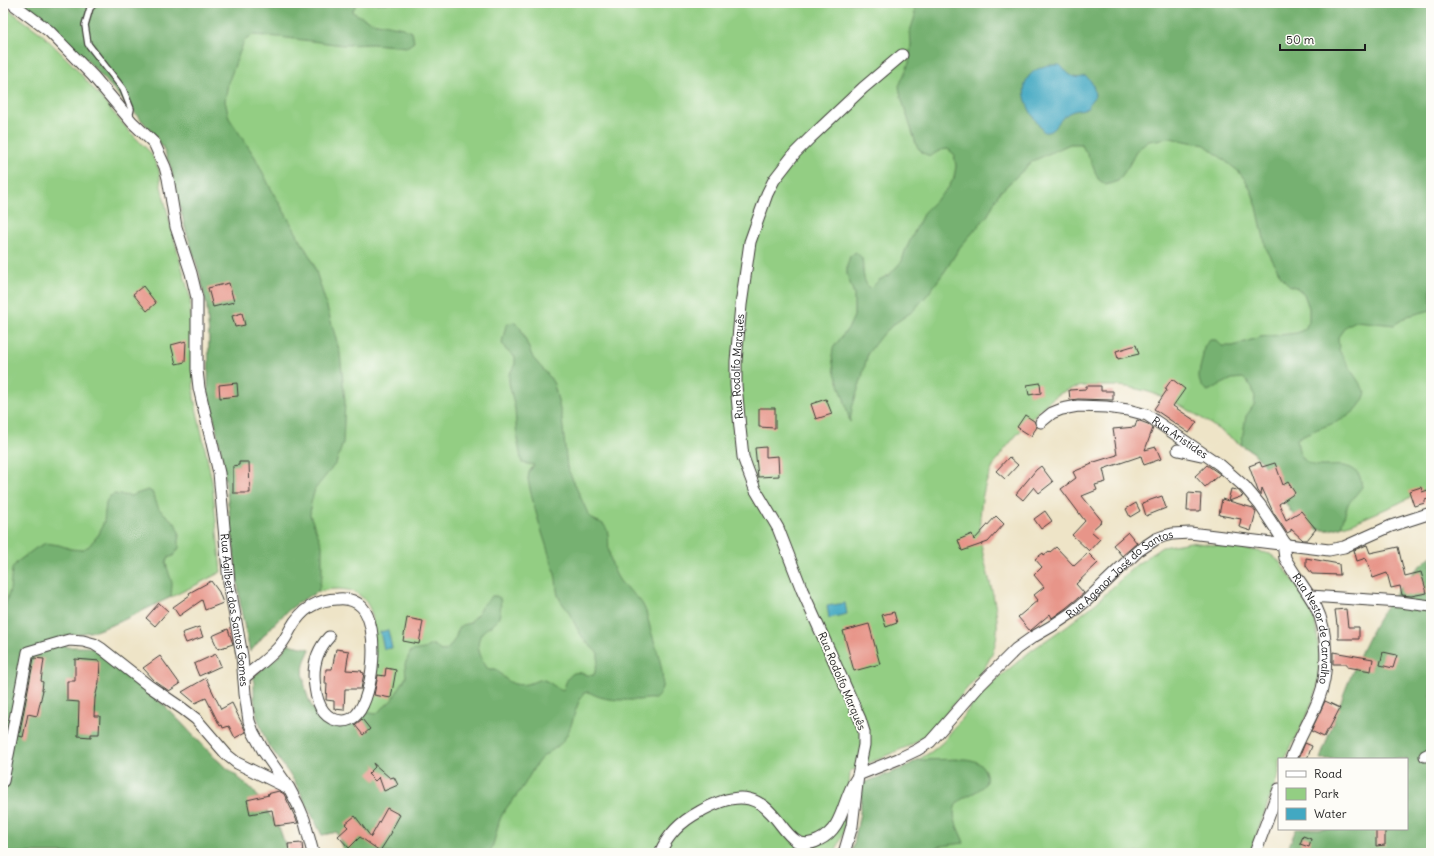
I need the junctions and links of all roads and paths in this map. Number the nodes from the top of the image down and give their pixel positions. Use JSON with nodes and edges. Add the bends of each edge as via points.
{"nodes":[{"id":1,"x":12,"y":3,"type":"edge"},
{"id":2,"x":95,"y":3,"type":"edge"},
{"id":3,"x":902,"y":55,"type":"dead end"},
{"id":4,"x":129,"y":118,"type":"junction"},
{"id":5,"x":1041,"y":422,"type":"dead end"},
{"id":6,"x":1178,"y":450,"type":"dead end"},
{"id":7,"x":1207,"y":456,"type":"junction"},
{"id":8,"x":1431,"y":513,"type":"edge"},
{"id":9,"x":1285,"y":543,"type":"junction"},
{"id":10,"x":1310,"y":596,"type":"junction"},
{"id":11,"x":1431,"y":606,"type":"edge"},
{"id":12,"x":329,"y":637,"type":"dead end"},
{"id":13,"x":244,"y":678,"type":"junction"},
{"id":14,"x":1291,"y":758,"type":"edge"},
{"id":15,"x":858,"y":775,"type":"junction"},
{"id":16,"x":3,"y":781,"type":"edge"},
{"id":17,"x":289,"y":788,"type":"junction"},
{"id":18,"x":1278,"y":792,"type":"edge"},
{"id":19,"x":313,"y":853,"type":"edge"},
{"id":20,"x":660,"y":853,"type":"edge"},
{"id":21,"x":844,"y":853,"type":"edge"},
{"id":22,"x":1255,"y":853,"type":"edge"}],
"edges":[{"from":1,"to":4,"type":"street","name":"Rua Agilbert dos Santos Gomes","via":[[49,31]]},
{"from":2,"to":4,"type":"lane","via":[[90,8],[85,25],[88,44],[123,89],[131,109]]},
{"from":3,"to":15,"type":"street","name":"Rua Rodolfo Marquês","via":[[794,153],[774,180],[750,242],[736,362],[740,428],[746,468],[778,528],[802,590],[862,725],[865,738]]},
{"from":4,"to":13,"type":"street","name":"Rua Agilbert dos Santos Gomes","via":[[154,143],[160,155],[168,178],[175,220],[191,273],[196,298],[199,388],[219,473],[229,582]]},
{"from":5,"to":7,"type":"street","name":"Rua Aristides","via":[[1052,413],[1070,407],[1092,406],[1128,410],[1147,414]]},
{"from":6,"to":7,"type":"street"},
{"from":7,"to":9,"type":"street","name":"Rua Aristides","via":[[1233,475],[1260,504]]},
{"from":8,"to":9,"type":"street","name":"Rua Agenor José do Santos","via":[[1391,526],[1354,544],[1337,549]]},
{"from":9,"to":10,"type":"street","name":"Rua Nestor de Carvalho","via":[[1285,558]]},
{"from":9,"to":15,"type":"street","name":"Rua Agenor José do Santos","via":[[1190,533],[1172,534],[1156,539],[1138,550],[1070,614],[1016,649],[930,742],[894,761]]},
{"from":10,"to":11,"type":"street"},
{"from":10,"to":14,"type":"street","name":"Rua Nestor de Carvalho","via":[[1320,617],[1324,635],[1324,677],[1320,697]]},
{"from":12,"to":13,"type":"street","via":[[319,651],[313,671],[317,699],[326,716],[333,720],[350,720],[362,707],[371,675],[373,656],[369,618],[358,603],[352,600],[326,600],[310,607],[298,618],[278,648]]},
{"from":13,"to":17,"type":"street","name":"Rua Agilbert dos Santos Gomes","via":[[253,732]]},
{"from":15,"to":20,"type":"street","via":[[837,825],[820,840],[810,844],[796,841],[764,807],[748,799],[736,799],[722,801],[689,817],[678,826]]},
{"from":15,"to":21,"type":"street","name":"Rua Rodolfo Marquês","via":[[852,826]]},
{"from":16,"to":17,"type":"street","via":[[28,652],[69,640],[88,642],[102,649],[196,719],[237,763]]},
{"from":17,"to":19,"type":"street","name":"Rua Agilbert dos Santos Gomes","via":[[304,819]]},
{"from":18,"to":22,"type":"street"}]}
